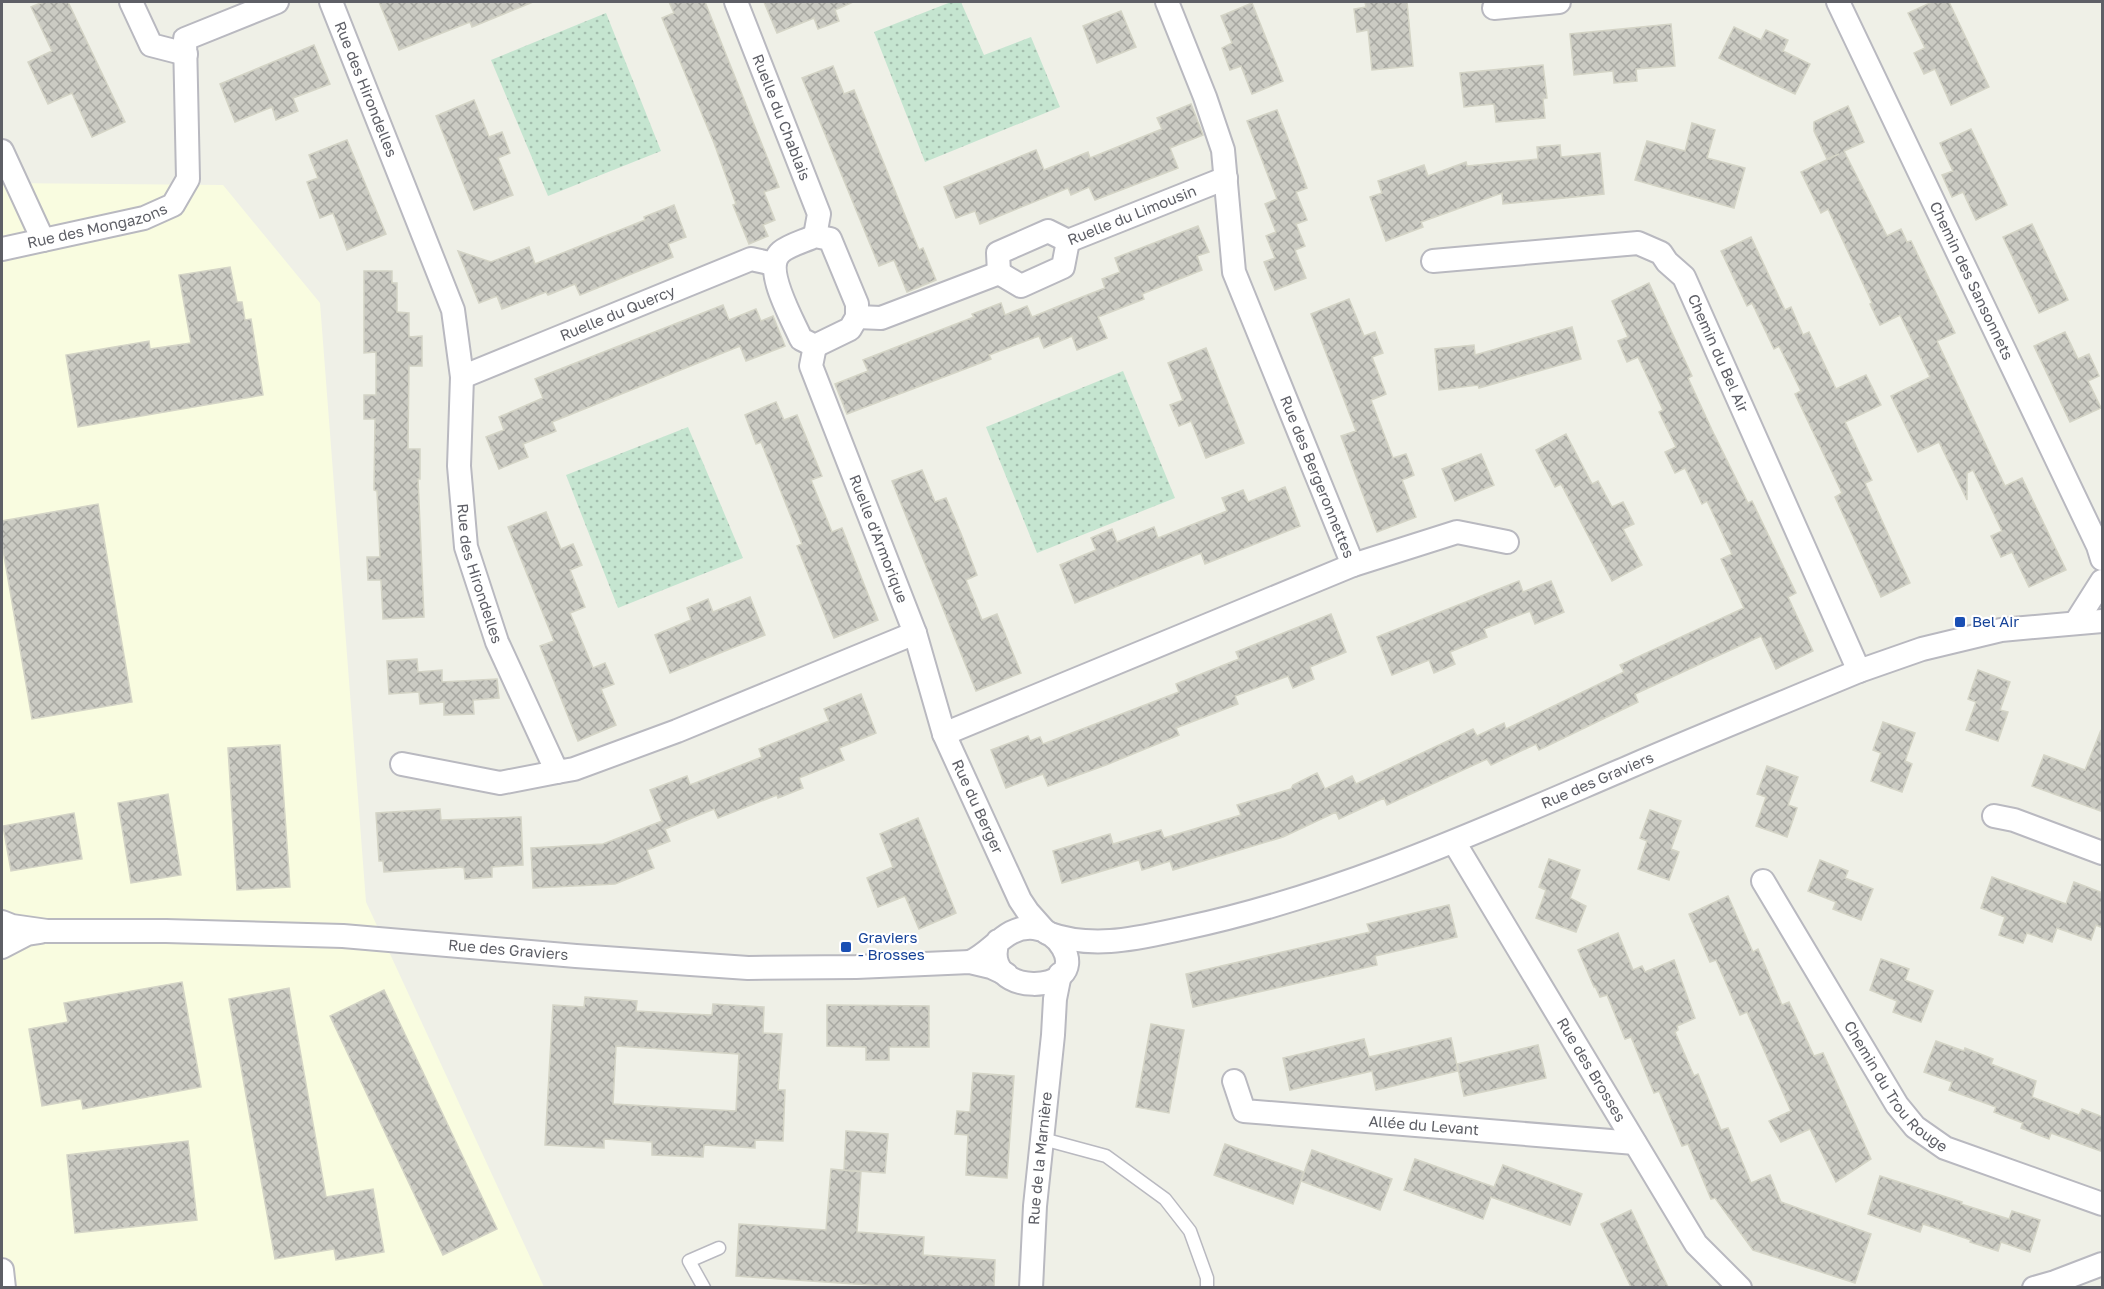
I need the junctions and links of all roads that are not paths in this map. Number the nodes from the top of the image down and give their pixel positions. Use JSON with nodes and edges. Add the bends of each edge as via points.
{"nodes":[{"id":1,"x":131,"y":2,"type":"edge"},
{"id":2,"x":277,"y":2,"type":"edge"},
{"id":3,"x":331,"y":2,"type":"edge"},
{"id":4,"x":736,"y":2,"type":"edge"},
{"id":5,"x":1167,"y":2,"type":"edge"},
{"id":6,"x":1559,"y":2,"type":"edge"},
{"id":7,"x":1838,"y":2,"type":"edge"},
{"id":8,"x":1494,"y":8,"type":"dead end"},
{"id":9,"x":186,"y":54,"type":"junction"},
{"id":10,"x":2,"y":151,"type":"edge"},
{"id":11,"x":1226,"y":178,"type":"junction"},
{"id":12,"x":815,"y":237,"type":"junction"},
{"id":13,"x":43,"y":240,"type":"junction"},
{"id":14,"x":1068,"y":241,"type":"junction"},
{"id":15,"x":2,"y":249,"type":"edge"},
{"id":16,"x":1433,"y":261,"type":"dead end"},
{"id":17,"x":774,"y":264,"type":"junction"},
{"id":18,"x":999,"y":273,"type":"junction"},
{"id":19,"x":857,"y":317,"type":"junction"},
{"id":20,"x":815,"y":346,"type":"junction"},
{"id":21,"x":462,"y":377,"type":"junction"},
{"id":22,"x":1507,"y":542,"type":"dead end"},
{"id":23,"x":2103,"y":559,"type":"edge"},
{"id":24,"x":1353,"y":565,"type":"junction"},
{"id":25,"x":2103,"y":581,"type":"edge"},
{"id":26,"x":2103,"y":621,"type":"edge"},
{"id":27,"x":2076,"y":622,"type":"junction"},
{"id":28,"x":915,"y":633,"type":"junction"},
{"id":29,"x":1859,"y":671,"type":"junction"},
{"id":30,"x":944,"y":734,"type":"junction"},
{"id":31,"x":402,"y":764,"type":"dead end"},
{"id":32,"x":557,"y":772,"type":"junction"},
{"id":33,"x":1994,"y":816,"type":"dead end"},
{"id":34,"x":1454,"y":842,"type":"junction"},
{"id":35,"x":2103,"y":853,"type":"edge"},
{"id":36,"x":1011,"y":880,"type":"junction"},
{"id":37,"x":1763,"y":881,"type":"dead end"},
{"id":38,"x":2,"y":922,"type":"edge"},
{"id":39,"x":47,"y":931,"type":"junction"},
{"id":40,"x":1046,"y":931,"type":"junction"},
{"id":41,"x":1001,"y":938,"type":"junction"},
{"id":42,"x":1118,"y":941,"type":"junction"},
{"id":43,"x":2,"y":948,"type":"edge"},
{"id":44,"x":970,"y":962,"type":"junction"},
{"id":45,"x":1062,"y":972,"type":"junction"},
{"id":46,"x":1008,"y":976,"type":"junction"},
{"id":47,"x":1053,"y":1028,"type":"junction"},
{"id":48,"x":1234,"y":1081,"type":"dead end"},
{"id":49,"x":1043,"y":1139,"type":"junction"},
{"id":50,"x":1635,"y":1143,"type":"junction"},
{"id":51,"x":2103,"y":1204,"type":"edge"},
{"id":52,"x":719,"y":1248,"type":"dead end"},
{"id":53,"x":2103,"y":1264,"type":"edge"},
{"id":54,"x":2,"y":1269,"type":"edge"},
{"id":55,"x":4,"y":1287,"type":"edge"},
{"id":56,"x":704,"y":1287,"type":"edge"},
{"id":57,"x":1031,"y":1287,"type":"edge"},
{"id":58,"x":1208,"y":1287,"type":"edge"},
{"id":59,"x":1740,"y":1287,"type":"edge"},
{"id":60,"x":2034,"y":1287,"type":"edge"}],
"edges":[{"from":1,"to":9,"type":"street","via":[[151,45]]},
{"from":2,"to":9,"type":"street","via":[[185,39]]},
{"from":3,"to":21,"type":"street","name":"Rue des Hirondelles","via":[[453,310]]},
{"from":4,"to":12,"type":"street","name":"Ruelle du Chablais","via":[[819,214]]},
{"from":5,"to":11,"type":"street","name":"Rue des Bergeronnettes","via":[[1223,150]]},
{"from":6,"to":8,"type":"street"},
{"from":7,"to":23,"type":"street","name":"Chemin des Sansonnets"},
{"from":9,"to":13,"type":"street","name":"Rue des Mongazons","via":[[188,179],[173,205],[144,218]]},
{"from":10,"to":13,"type":"street"},
{"from":11,"to":14,"type":"street","name":"Ruelle du Limousin"},
{"from":11,"to":24,"type":"street","name":"Rue des Bergeronnettes","via":[[1234,272]]},
{"from":12,"to":17,"type":"street","via":[[780,253]]},
{"from":12,"to":19,"type":"street","via":[[830,239],[857,304]]},
{"from":13,"to":15,"type":"street","name":"Rue des Mongazons"},
{"from":14,"to":18,"type":"street","name":"Ruelle du Limousin","via":[[1048,231],[998,253]]},
{"from":14,"to":18,"type":"street","via":[[1063,267],[1021,286]]},
{"from":16,"to":29,"type":"street","name":"Chemin du Bel Air","via":[[1638,243],[1661,253],[1684,277]]},
{"from":17,"to":20,"type":"street","via":[[776,280],[801,339]]},
{"from":17,"to":21,"type":"street","name":"Ruelle du Quercy","via":[[751,259]]},
{"from":18,"to":19,"type":"street","via":[[881,318]]},
{"from":19,"to":20,"type":"street","via":[[850,329]]},
{"from":20,"to":28,"type":"street","name":"Ruelle d'Armorique","via":[[811,366]]},
{"from":21,"to":32,"type":"street","name":"Rue des Hirondelles","via":[[459,466],[466,547],[497,642]]},
{"from":22,"to":24,"type":"street","via":[[1457,532]]},
{"from":24,"to":30,"type":"street","name":"Rue des Bergeronnettes"},
{"from":25,"to":27,"type":"street"},
{"from":26,"to":27,"type":"street","name":"Rue des Graviers"},
{"from":27,"to":29,"type":"street","name":"Rue des Graviers","via":[[2001,630],[1922,649]]},
{"from":28,"to":30,"type":"street","name":"Ruelle d'Armorique"},
{"from":28,"to":32,"type":"street","via":[[677,731]]},
{"from":29,"to":34,"type":"street","name":"Rue des Graviers"},
{"from":30,"to":36,"type":"street","name":"Rue du Berger"},
{"from":31,"to":32,"type":"street","via":[[500,783]]},
{"from":33,"to":35,"type":"street"},
{"from":34,"to":42,"type":"street","name":"Rue des Graviers","via":[[1233,917]]},
{"from":34,"to":50,"type":"street","name":"Rue des Brosses"},
{"from":36,"to":40,"type":"street","name":"Rue du Berger","via":[[1028,912]]},
{"from":36,"to":41,"type":"street","name":"Rue du Berger","via":[[1010,926]]},
{"from":37,"to":51,"type":"street","name":"Chemin du Trou Rouge","via":[[1915,1127],[1945,1148]]},
{"from":38,"to":39,"type":"street","name":"Rue des Graviers"},
{"from":39,"to":43,"type":"street","name":"Rue des Graviers","via":[[27,934]]},
{"from":39,"to":44,"type":"street","name":"Rue des Graviers","via":[[343,936],[748,968]]},
{"from":40,"to":41,"type":"street","via":[[1025,928]]},
{"from":40,"to":42,"type":"street","name":"Rue des Graviers","via":[[1073,941]]},
{"from":40,"to":45,"type":"street","via":[[1065,951],[1067,961]]},
{"from":41,"to":44,"type":"street"},
{"from":41,"to":46,"type":"street","via":[[996,951],[998,962]]},
{"from":42,"to":45,"type":"street","name":"Rue des Graviers","via":[[1093,950]]},
{"from":44,"to":46,"type":"street","name":"Rue des Graviers"},
{"from":45,"to":46,"type":"street","via":[[1050,982],[1038,985]]},
{"from":45,"to":47,"type":"street","name":"Rue de la Marnière","via":[[1056,989]]},
{"from":46,"to":47,"type":"street","via":[[1037,1003]]},
{"from":47,"to":49,"type":"street","name":"Rue de la Marnière"},
{"from":48,"to":50,"type":"street","name":"Allée du Levant","via":[[1244,1112]]},
{"from":49,"to":57,"type":"street","name":"Rue de la Marnière"},
{"from":49,"to":58,"type":"lane","via":[[1106,1156],[1165,1199],[1190,1231]]},
{"from":50,"to":59,"type":"street","name":"Rue des Brosses","via":[[1696,1244]]},
{"from":52,"to":56,"type":"lane","via":[[689,1261]]},
{"from":53,"to":60,"type":"street"},
{"from":54,"to":55,"type":"street"}]}
